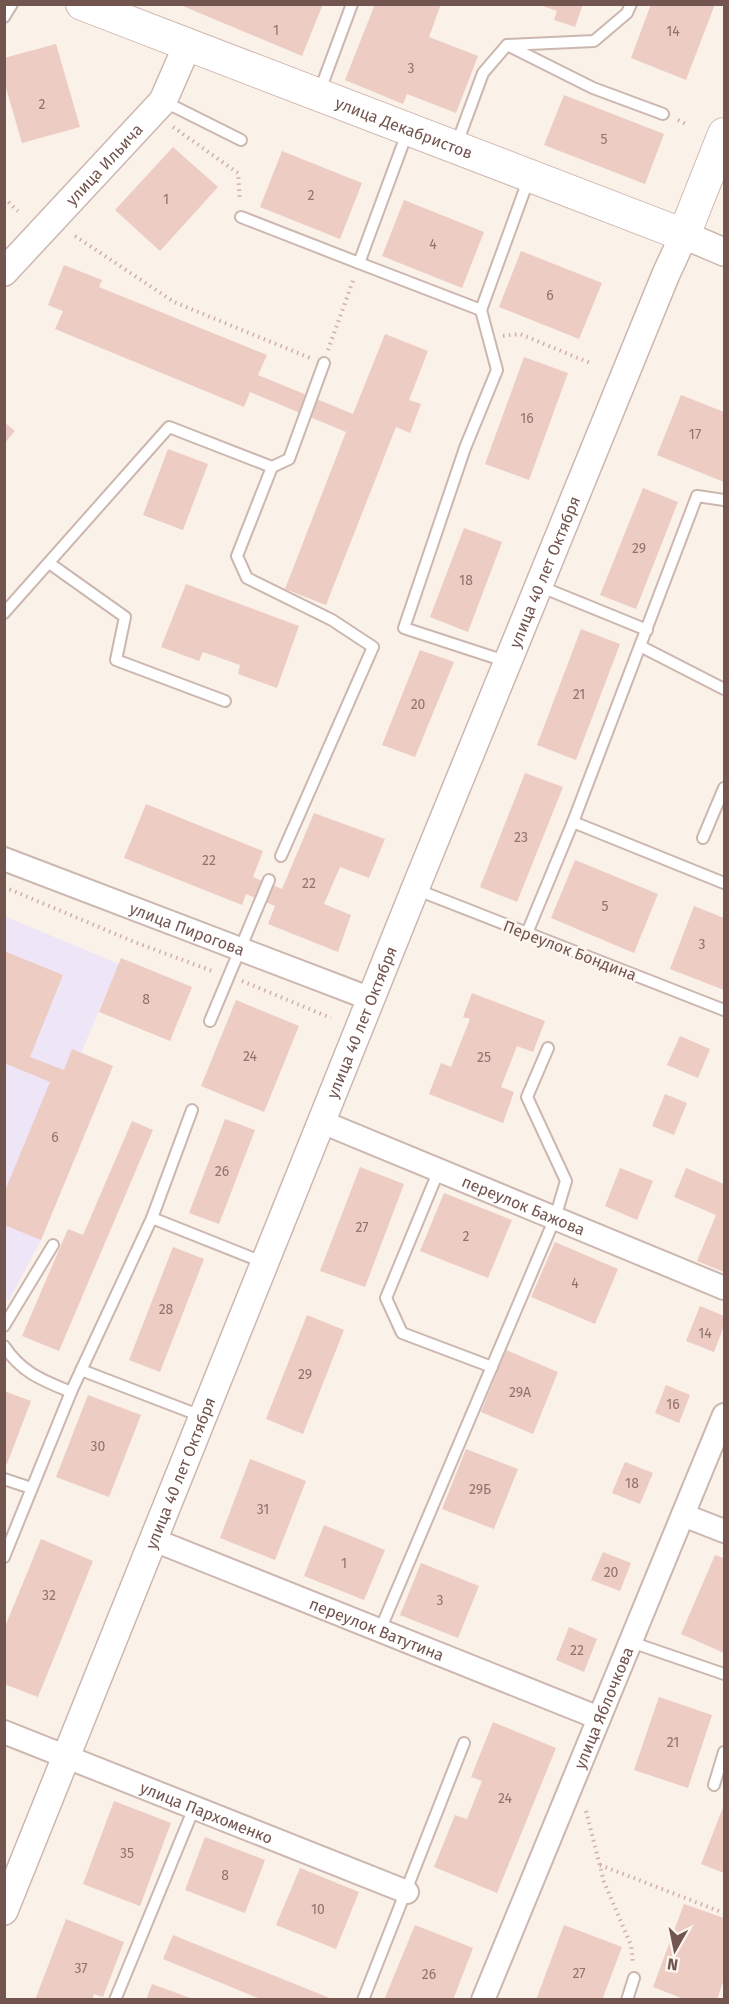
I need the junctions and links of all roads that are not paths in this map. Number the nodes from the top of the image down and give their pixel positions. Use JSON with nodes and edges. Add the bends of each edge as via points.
{"nodes":[{"id":1,"x":352,"y":4,"type":"edge"},
{"id":2,"x":631,"y":4,"type":"edge"},
{"id":3,"x":88,"y":6,"type":"edge"},
{"id":4,"x":507,"y":45,"type":"junction"},
{"id":5,"x":187,"y":46,"type":"junction"},
{"id":6,"x":317,"y":96,"type":"junction"},
{"id":7,"x":163,"y":101,"type":"junction"},
{"id":8,"x":663,"y":114,"type":"dead end"},
{"id":9,"x":408,"y":131,"type":"junction"},
{"id":10,"x":724,"y":134,"type":"edge"},
{"id":11,"x":241,"y":140,"type":"dead end"},
{"id":12,"x":455,"y":149,"type":"junction"},
{"id":13,"x":529,"y":177,"type":"junction"},
{"id":14,"x":241,"y":217,"type":"road end"},
{"id":15,"x":684,"y":235,"type":"junction"},
{"id":16,"x":724,"y":252,"type":"edge"},
{"id":17,"x":359,"y":263,"type":"junction"},
{"id":18,"x":4,"y":272,"type":"edge"},
{"id":19,"x":481,"y":310,"type":"junction"},
{"id":20,"x":324,"y":363,"type":"road end"},
{"id":21,"x":272,"y":467,"type":"junction"},
{"id":22,"x":724,"y":500,"type":"edge"},
{"id":23,"x":49,"y":563,"type":"junction"},
{"id":24,"x":539,"y":586,"type":"junction"},
{"id":25,"x":4,"y":613,"type":"edge"},
{"id":26,"x":647,"y":630,"type":"junction"},
{"id":27,"x":640,"y":646,"type":"junction"},
{"id":28,"x":508,"y":662,"type":"junction"},
{"id":29,"x":724,"y":689,"type":"edge"},
{"id":30,"x":225,"y":701,"type":"dead end"},
{"id":31,"x":724,"y":788,"type":"edge"},
{"id":32,"x":573,"y":822,"type":"junction"},
{"id":33,"x":703,"y":837,"type":"dead end"},
{"id":34,"x":281,"y":856,"type":"dead end"},
{"id":35,"x":4,"y":859,"type":"edge"},
{"id":36,"x":269,"y":880,"type":"dead end"},
{"id":37,"x":724,"y":883,"type":"edge"},
{"id":38,"x":415,"y":889,"type":"junction"},
{"id":39,"x":527,"y":933,"type":"junction"},
{"id":40,"x":240,"y":949,"type":"junction"},
{"id":41,"x":371,"y":999,"type":"junction"},
{"id":42,"x":724,"y":1011,"type":"edge"},
{"id":43,"x":210,"y":1021,"type":"dead end"},
{"id":44,"x":548,"y":1048,"type":"dead end"},
{"id":45,"x":192,"y":1110,"type":"dead end"},
{"id":46,"x":322,"y":1122,"type":"junction"},
{"id":47,"x":439,"y":1170,"type":"junction"},
{"id":48,"x":152,"y":1218,"type":"junction"},
{"id":49,"x":555,"y":1218,"type":"junction"},
{"id":50,"x":53,"y":1245,"type":"dead end"},
{"id":51,"x":265,"y":1263,"type":"junction"},
{"id":52,"x":724,"y":1288,"type":"edge"},
{"id":53,"x":4,"y":1326,"type":"edge"},
{"id":54,"x":4,"y":1346,"type":"edge"},
{"id":55,"x":492,"y":1367,"type":"junction"},
{"id":56,"x":81,"y":1370,"type":"junction"},
{"id":57,"x":71,"y":1392,"type":"junction"},
{"id":58,"x":724,"y":1415,"type":"edge"},
{"id":59,"x":203,"y":1417,"type":"junction"},
{"id":60,"x":4,"y":1479,"type":"edge"},
{"id":61,"x":31,"y":1488,"type":"junction"},
{"id":62,"x":683,"y":1515,"type":"junction"},
{"id":63,"x":724,"y":1531,"type":"edge"},
{"id":64,"x":154,"y":1540,"type":"junction"},
{"id":65,"x":4,"y":1557,"type":"edge"},
{"id":66,"x":380,"y":1630,"type":"junction"},
{"id":67,"x":631,"y":1642,"type":"junction"},
{"id":68,"x":724,"y":1674,"type":"edge"},
{"id":69,"x":599,"y":1718,"type":"junction"},
{"id":70,"x":4,"y":1732,"type":"edge"},
{"id":71,"x":464,"y":1743,"type":"dead end"},
{"id":72,"x":724,"y":1752,"type":"edge"},
{"id":73,"x":66,"y":1758,"type":"junction"},
{"id":74,"x":714,"y":1785,"type":"dead end"},
{"id":75,"x":194,"y":1808,"type":"junction"},
{"id":76,"x":407,"y":1892,"type":"junction"},
{"id":77,"x":4,"y":1911,"type":"edge"},
{"id":78,"x":634,"y":1978,"type":"road end"},
{"id":79,"x":115,"y":2000,"type":"edge"},
{"id":80,"x":363,"y":2000,"type":"edge"},
{"id":81,"x":483,"y":2000,"type":"edge"},
{"id":82,"x":627,"y":2000,"type":"edge"}],
"edges":[{"from":1,"to":6,"type":"lane"},
{"from":2,"to":4,"type":"lane","via":[[627,14],[594,41]]},
{"from":3,"to":5,"type":"main road","name":"улица Декабристов"},
{"from":4,"to":8,"type":"lane","via":[[592,88]]},
{"from":4,"to":12,"type":"lane","via":[[483,72]]},
{"from":5,"to":6,"type":"main road","name":"улица Декабристов"},
{"from":5,"to":7,"type":"street","name":"улица Ильича"},
{"from":6,"to":9,"type":"main road","name":"улица Декабристов"},
{"from":7,"to":11,"type":"lane"},
{"from":7,"to":18,"type":"street","name":"улица Ильича"},
{"from":9,"to":12,"type":"main road","name":"улица Декабристов"},
{"from":9,"to":17,"type":"lane"},
{"from":10,"to":15,"type":"main road","name":"улица 40 лет Октября"},
{"from":12,"to":13,"type":"main road","name":"улица Декабристов"},
{"from":13,"to":15,"type":"main road","name":"улица Декабристов"},
{"from":13,"to":19,"type":"lane"},
{"from":14,"to":17,"type":"lane"},
{"from":15,"to":16,"type":"street","name":"улица Декабристов"},
{"from":15,"to":24,"type":"street","name":"улица 40 лет Октября"},
{"from":17,"to":19,"type":"lane"},
{"from":19,"to":28,"type":"lane","via":[[497,370],[465,448],[405,628]]},
{"from":20,"to":21,"type":"lane","via":[[289,459]]},
{"from":21,"to":23,"type":"lane","via":[[169,427]]},
{"from":21,"to":34,"type":"lane","via":[[237,556],[247,578],[332,620],[373,647]]},
{"from":22,"to":26,"type":"lane","via":[[697,496]]},
{"from":23,"to":25,"type":"lane"},
{"from":23,"to":30,"type":"lane","via":[[125,617],[116,660]]},
{"from":24,"to":26,"type":"lane"},
{"from":24,"to":28,"type":"street","name":"улица 40 лет Октября"},
{"from":26,"to":27,"type":"lane"},
{"from":27,"to":29,"type":"lane"},
{"from":27,"to":32,"type":"lane"},
{"from":28,"to":38,"type":"street","name":"улица 40 лет Октября"},
{"from":31,"to":33,"type":"lane"},
{"from":32,"to":37,"type":"lane"},
{"from":32,"to":39,"type":"lane"},
{"from":35,"to":40,"type":"street","name":"улица Пирогова"},
{"from":36,"to":40,"type":"lane"},
{"from":38,"to":39,"type":"lane","name":"Переулок Бондина"},
{"from":38,"to":41,"type":"street","name":"улица 40 лет Октября"},
{"from":39,"to":42,"type":"lane","name":"Переулок Бондина"},
{"from":40,"to":41,"type":"street","name":"улица Пирогова"},
{"from":40,"to":43,"type":"lane"},
{"from":41,"to":46,"type":"street","name":"улица 40 лет Октября"},
{"from":44,"to":49,"type":"lane","via":[[527,1097],[566,1180]]},
{"from":45,"to":48,"type":"lane"},
{"from":46,"to":47,"type":"street","name":"переулок Бажова"},
{"from":46,"to":51,"type":"street","name":"улица 40 лет Октября"},
{"from":47,"to":49,"type":"street","name":"переулок Бажова"},
{"from":47,"to":55,"type":"lane","via":[[386,1298],[402,1333]]},
{"from":48,"to":51,"type":"lane"},
{"from":48,"to":56,"type":"lane"},
{"from":49,"to":52,"type":"street","name":"переулок Бажова"},
{"from":49,"to":55,"type":"lane"},
{"from":50,"to":53,"type":"lane"},
{"from":51,"to":59,"type":"street","name":"улица 40 лет Октября"},
{"from":54,"to":57,"type":"lane","via":[[15,1363]]},
{"from":55,"to":66,"type":"lane"},
{"from":56,"to":57,"type":"lane"},
{"from":56,"to":59,"type":"lane"},
{"from":57,"to":61,"type":"lane"},
{"from":58,"to":62,"type":"street","name":"улица Яблочкова"},
{"from":59,"to":64,"type":"street","name":"улица 40 лет Октября"},
{"from":60,"to":61,"type":"lane"},
{"from":61,"to":65,"type":"lane"},
{"from":62,"to":63,"type":"street"},
{"from":62,"to":67,"type":"street","name":"улица Яблочкова"},
{"from":64,"to":66,"type":"street","name":"переулок Ватутина"},
{"from":64,"to":73,"type":"street","name":"улица 40 лет Октября"},
{"from":66,"to":69,"type":"street","name":"переулок Ватутина"},
{"from":67,"to":68,"type":"lane"},
{"from":67,"to":69,"type":"street","name":"улица Яблочкова"},
{"from":69,"to":81,"type":"street","name":"улица Яблочкова"},
{"from":70,"to":73,"type":"street","name":"улица Пархоменко"},
{"from":71,"to":76,"type":"lane"},
{"from":72,"to":74,"type":"lane"},
{"from":73,"to":75,"type":"street","name":"улица Пархоменко"},
{"from":73,"to":77,"type":"street","name":"улица 40 лет Октября"},
{"from":75,"to":76,"type":"street","name":"улица Пархоменко"},
{"from":75,"to":79,"type":"lane"},
{"from":76,"to":80,"type":"lane"},
{"from":78,"to":82,"type":"lane"}]}
